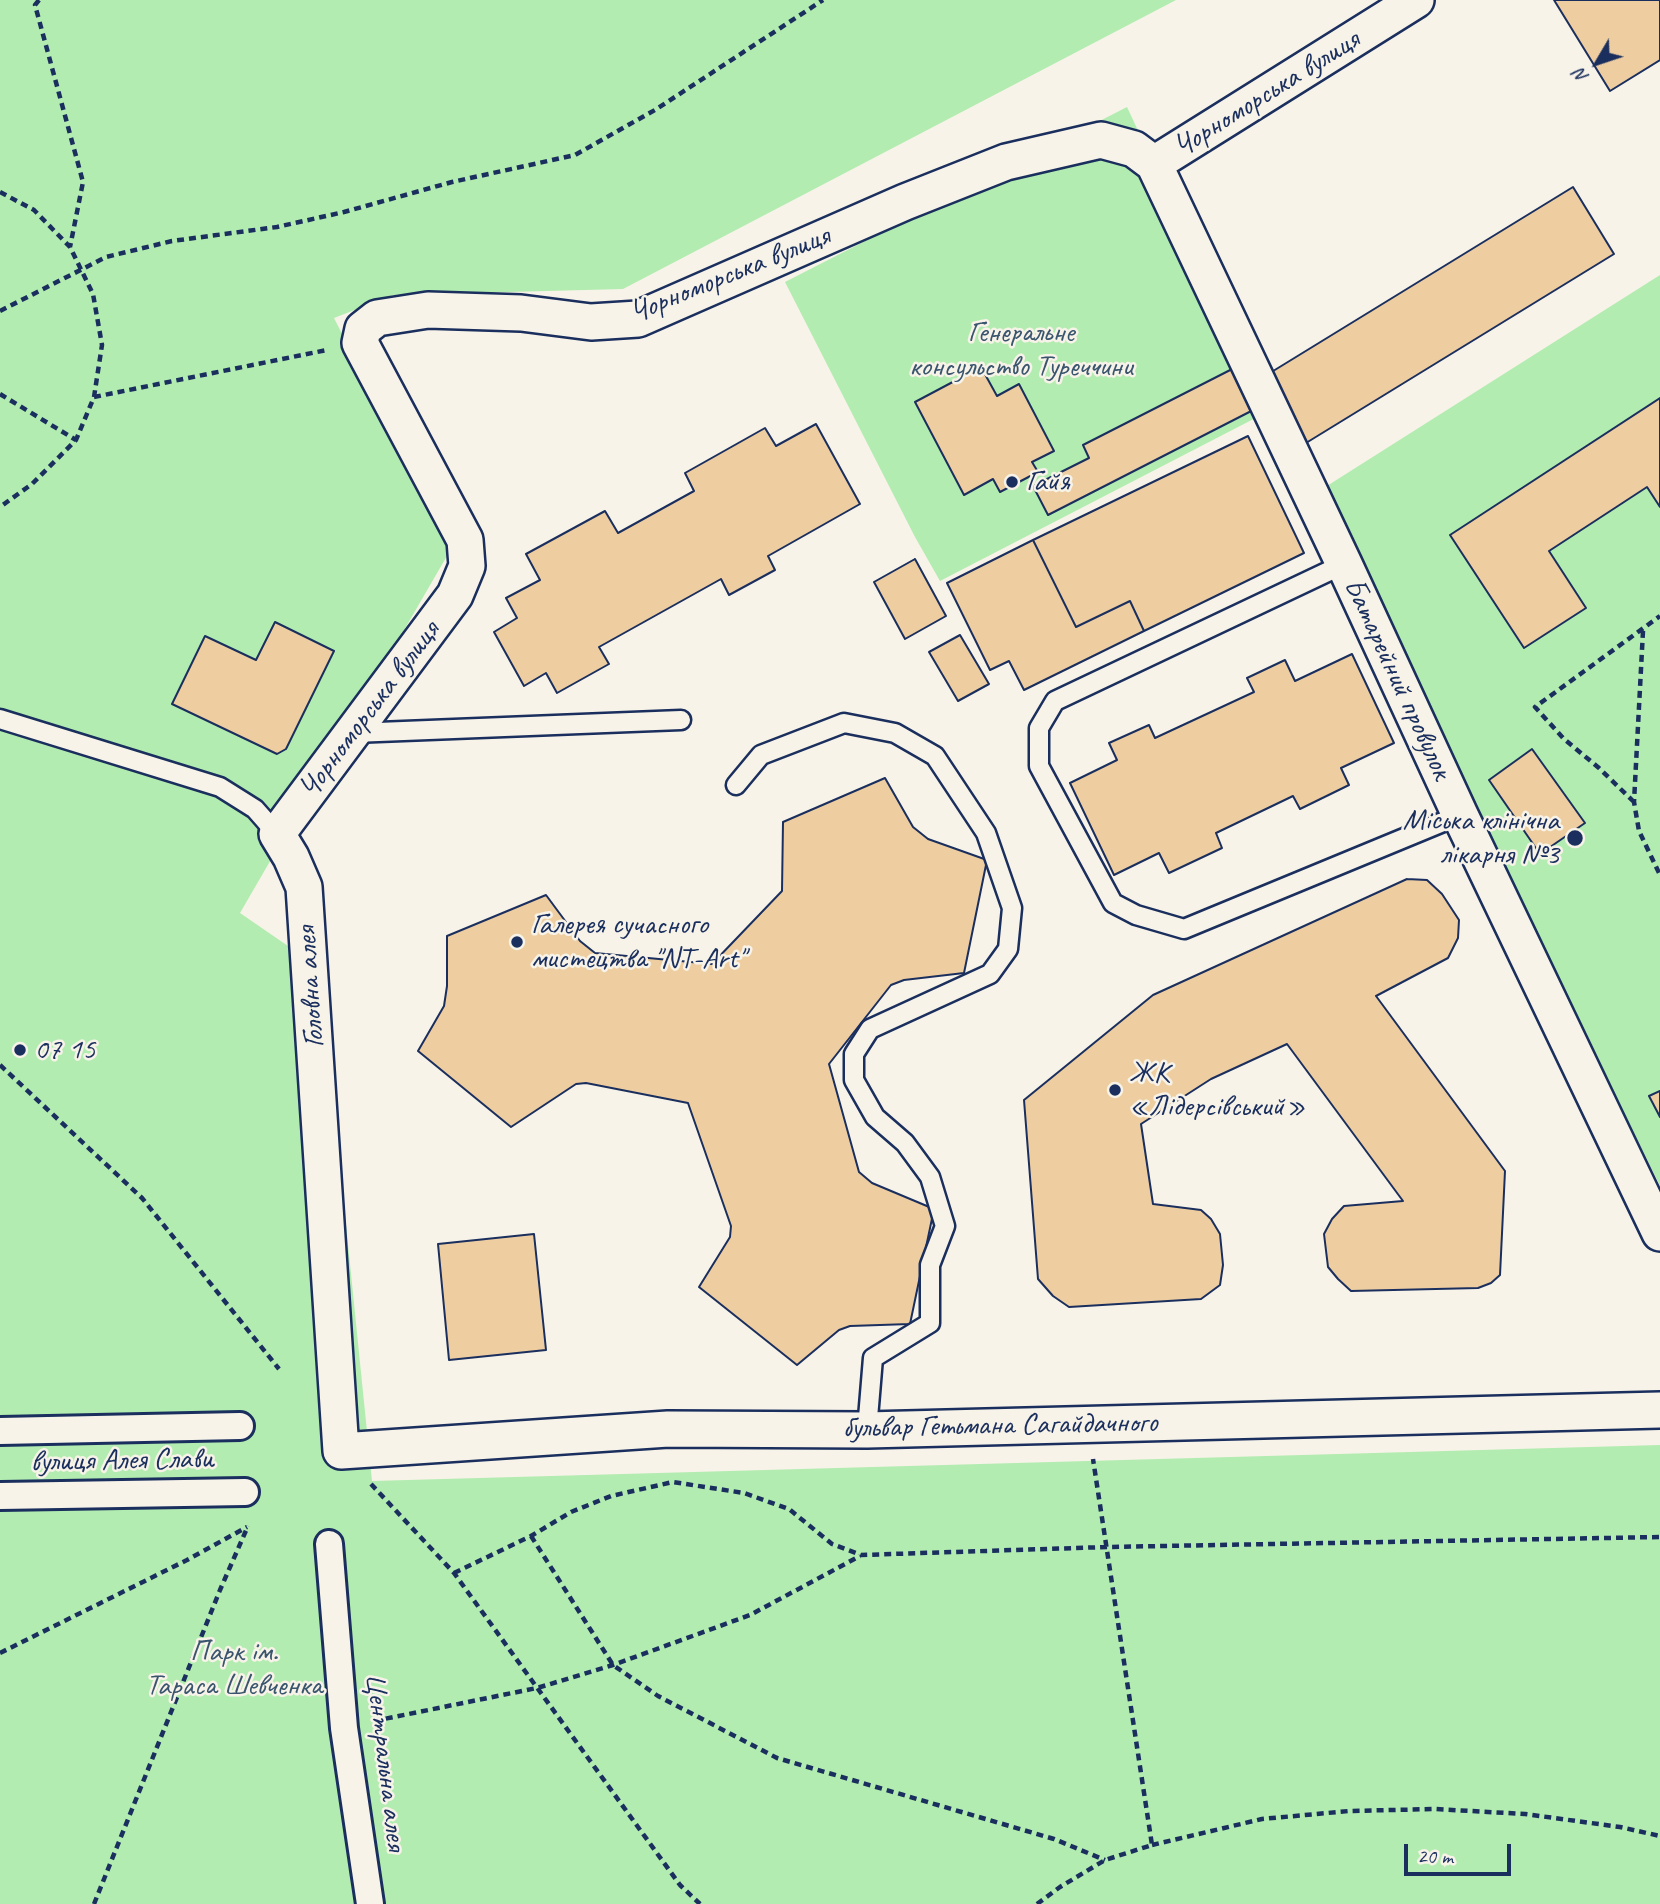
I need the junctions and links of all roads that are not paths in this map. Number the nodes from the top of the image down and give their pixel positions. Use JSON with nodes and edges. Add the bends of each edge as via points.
{"nodes":[{"id":1,"x":1416,"y":0,"type":"edge"},
{"id":2,"x":1154,"y":164,"type":"junction"},
{"id":3,"x":1344,"y":565,"type":"junction"},
{"id":4,"x":0,"y":719,"type":"edge"},
{"id":5,"x":681,"y":720,"type":"dead end"},
{"id":6,"x":353,"y":733,"type":"junction"},
{"id":7,"x":736,"y":785,"type":"dead end"},
{"id":8,"x":1460,"y":815,"type":"junction"},
{"id":9,"x":277,"y":834,"type":"junction"},
{"id":10,"x":1660,"y":1233,"type":"edge"},
{"id":11,"x":1660,"y":1410,"type":"edge"},
{"id":12,"x":240,"y":1426,"type":"dead end"},
{"id":13,"x":867,"y":1430,"type":"junction"},
{"id":14,"x":0,"y":1431,"type":"edge"},
{"id":15,"x":341,"y":1451,"type":"joint"},
{"id":16,"x":245,"y":1492,"type":"dead end"},
{"id":17,"x":0,"y":1496,"type":"edge"},
{"id":18,"x":329,"y":1544,"type":"dead end"},
{"id":19,"x":370,"y":1904,"type":"edge"}],
"edges":[{"from":1,"to":2,"type":"street","name":"Чорноморська вулиця"},
{"from":2,"to":3,"type":"street","name":"Батарейний провулок"},
{"from":2,"to":6,"type":"street","name":"Чорноморська вулиця","via":[[1134,149],[1101,140],[1006,162],[638,319],[591,322],[521,313],[428,310],[377,318],[363,329],[360,343],[465,540],[467,566],[455,595]]},
{"from":3,"to":8,"type":"street","name":"Батарейний провулок"},
{"from":3,"to":8,"type":"lane","via":[[1055,701],[1040,728],[1039,766],[1113,903],[1184,929]]},
{"from":4,"to":9,"type":"lane","name":"Головна алея","via":[[220,787],[256,809]]},
{"from":5,"to":6,"type":"lane"},
{"from":6,"to":9,"type":"street","name":"Чорноморська вулиця"},
{"from":7,"to":13,"type":"lane","via":[[761,755],[844,723],[895,733],[935,756],[986,833],[1012,908],[1009,949],[990,974],[870,1029],[854,1055],[854,1080],[875,1117],[905,1143],[930,1177],[946,1226],[930,1265],[930,1323],[873,1358]]},
{"from":8,"to":10,"type":"street","name":"Батарейний провулок"},
{"from":9,"to":15,"type":"street","name":"Головна алея","via":[[304,887]]},
{"from":11,"to":13,"type":"street","name":"бульвар Гетьмана Сагайдачного"},
{"from":12,"to":14,"type":"street","name":"вулиця Алея Слави"},
{"from":13,"to":15,"type":"street","name":"бульвар Гетьмана Сагайдачного","via":[[668,1429]]},
{"from":16,"to":17,"type":"street","name":"вулиця Алея Слави"},
{"from":18,"to":19,"type":"street","name":"Центральна алея","via":[[344,1728]]}]}
